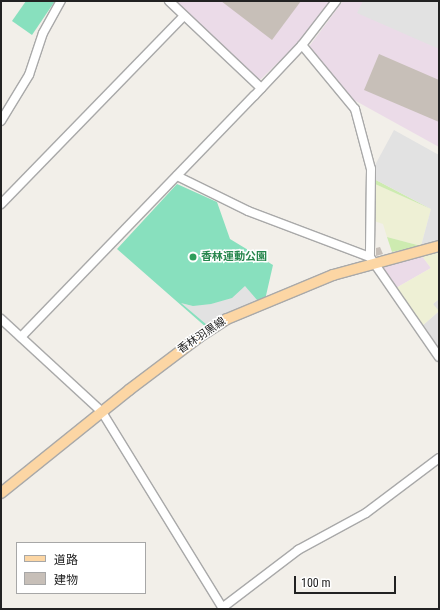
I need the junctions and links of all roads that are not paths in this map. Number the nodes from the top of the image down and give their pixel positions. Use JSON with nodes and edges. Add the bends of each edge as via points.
{"nodes":[{"id":1,"x":61,"y":1,"type":"edge"},
{"id":2,"x":169,"y":1,"type":"edge"},
{"id":3,"x":336,"y":1,"type":"edge"},
{"id":4,"x":184,"y":16,"type":"junction"},
{"id":5,"x":302,"y":45,"type":"junction"},
{"id":6,"x":261,"y":88,"type":"junction"},
{"id":7,"x":1,"y":121,"type":"edge"},
{"id":8,"x":177,"y":176,"type":"junction"},
{"id":9,"x":1,"y":204,"type":"edge"},
{"id":10,"x":439,"y":246,"type":"edge"},
{"id":11,"x":372,"y":260,"type":"junction"},
{"id":12,"x":1,"y":319,"type":"edge"},
{"id":13,"x":20,"y":337,"type":"junction"},
{"id":14,"x":439,"y":357,"type":"edge"},
{"id":15,"x":102,"y":412,"type":"junction"},
{"id":16,"x":439,"y":458,"type":"edge"},
{"id":17,"x":1,"y":493,"type":"edge"},
{"id":18,"x":223,"y":608,"type":"edge"}],
"edges":[{"from":1,"to":7,"type":"street","via":[[43,33],[29,75]]},
{"from":2,"to":4,"type":"street"},
{"from":3,"to":5,"type":"street"},
{"from":4,"to":6,"type":"street"},
{"from":4,"to":9,"type":"street"},
{"from":5,"to":6,"type":"street"},
{"from":5,"to":11,"type":"street","via":[[351,102],[358,120],[372,180]]},
{"from":6,"to":8,"type":"street"},
{"from":8,"to":11,"type":"street","via":[[248,211]]},
{"from":8,"to":13,"type":"street"},
{"from":10,"to":11,"type":"main road","name":"香林羽黒線"},
{"from":11,"to":14,"type":"street"},
{"from":11,"to":15,"type":"main road","name":"香林羽黒線","via":[[227,319],[199,336]]},
{"from":12,"to":13,"type":"street"},
{"from":13,"to":15,"type":"street"},
{"from":15,"to":17,"type":"main road","name":"香林羽黒線"},
{"from":15,"to":18,"type":"street"},
{"from":16,"to":18,"type":"street","via":[[366,513],[298,550]]}]}
